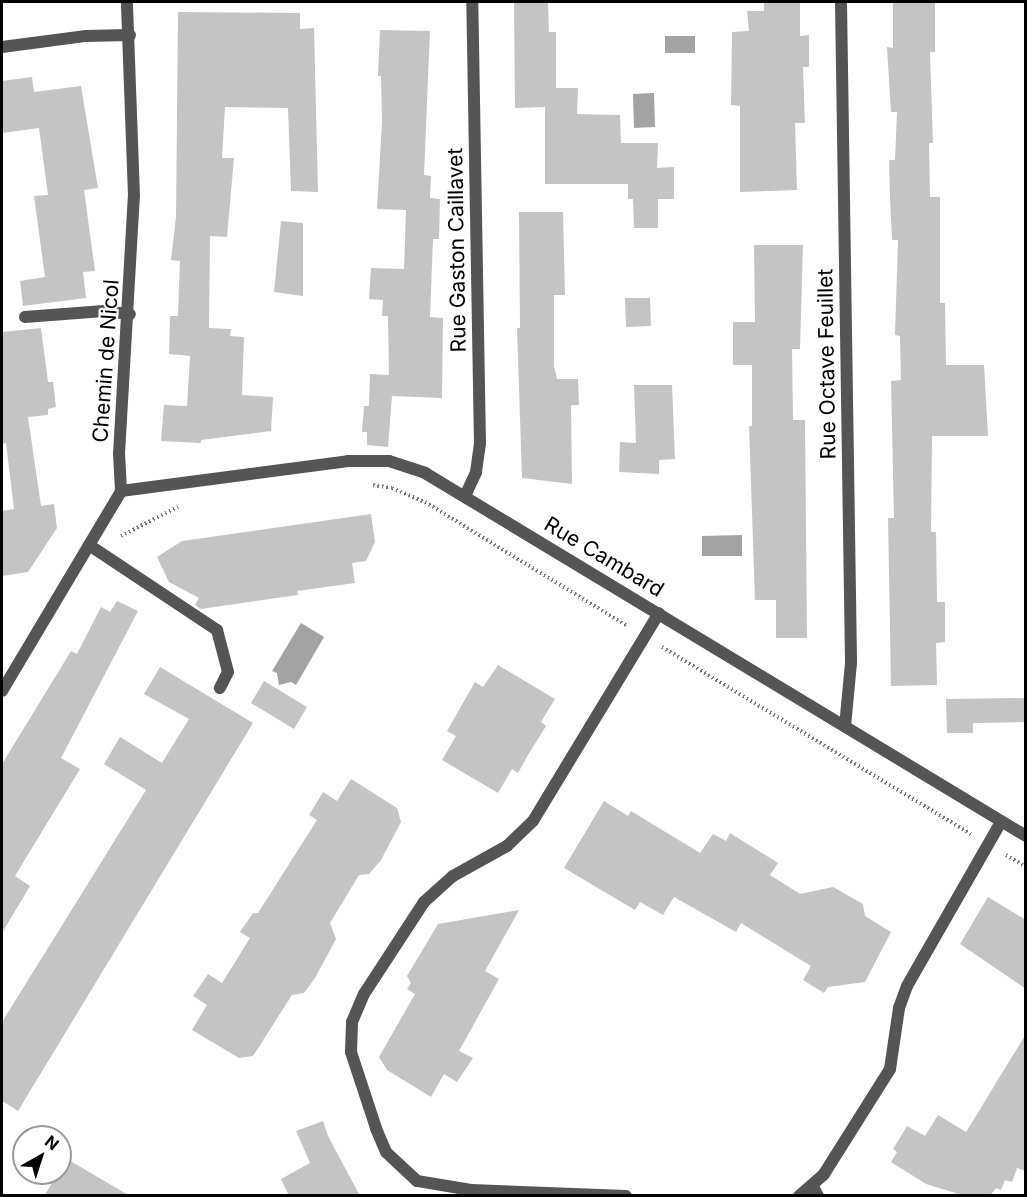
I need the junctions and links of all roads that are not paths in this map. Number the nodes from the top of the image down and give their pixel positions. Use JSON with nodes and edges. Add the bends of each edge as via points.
{"nodes":[{"id":1,"x":127,"y":2,"type":"edge"},
{"id":2,"x":472,"y":2,"type":"edge"},
{"id":3,"x":841,"y":2,"type":"edge"},
{"id":4,"x":130,"y":34,"type":"junction"},
{"id":5,"x":2,"y":47,"type":"edge"},
{"id":6,"x":130,"y":314,"type":"junction"},
{"id":7,"x":26,"y":317,"type":"dead end"},
{"id":8,"x":121,"y":491,"type":"junction"},
{"id":9,"x":465,"y":496,"type":"junction"},
{"id":10,"x":89,"y":545,"type":"junction"},
{"id":11,"x":659,"y":613,"type":"junction"},
{"id":12,"x":220,"y":688,"type":"dead end"},
{"id":13,"x":2,"y":691,"type":"edge"},
{"id":14,"x":845,"y":726,"type":"junction"},
{"id":15,"x":1001,"y":822,"type":"junction"},
{"id":16,"x":1026,"y":836,"type":"edge"},
{"id":17,"x":815,"y":1190,"type":"edge"},
{"id":18,"x":626,"y":1196,"type":"edge"},
{"id":19,"x":799,"y":1196,"type":"edge"}],
"edges":[{"from":1,"to":4,"type":"street","name":"Chemin de Nicol"},
{"from":2,"to":9,"type":"street","name":"Rue Gaston Caillavet","via":[[480,444],[477,472]]},
{"from":3,"to":14,"type":"street","name":"Rue Octave Feuillet","via":[[851,663]]},
{"from":4,"to":5,"type":"street"},
{"from":4,"to":6,"type":"street","name":"Chemin de Nicol","via":[[134,196]]},
{"from":6,"to":7,"type":"street","via":[[104,311]]},
{"from":6,"to":8,"type":"street","name":"Chemin de Nicol","via":[[119,454]]},
{"from":8,"to":9,"type":"street","name":"Rue Cambard","via":[[348,461],[378,461],[425,473]]},
{"from":8,"to":10,"type":"street"},
{"from":9,"to":11,"type":"street","name":"Rue Cambard"},
{"from":10,"to":12,"type":"street","via":[[217,630],[228,672]]},
{"from":10,"to":13,"type":"street"},
{"from":11,"to":14,"type":"street","name":"Rue Cambard"},
{"from":11,"to":18,"type":"street","via":[[534,821],[507,846],[453,876],[424,902],[364,994],[352,1022],[351,1052],[386,1152],[417,1181],[471,1190]]},
{"from":14,"to":15,"type":"street","name":"Rue Cambard"},
{"from":15,"to":16,"type":"street","name":"Rue Cambard"},
{"from":15,"to":17,"type":"street","via":[[907,986],[899,1008],[890,1069]]},
{"from":17,"to":19,"type":"street"}]}
